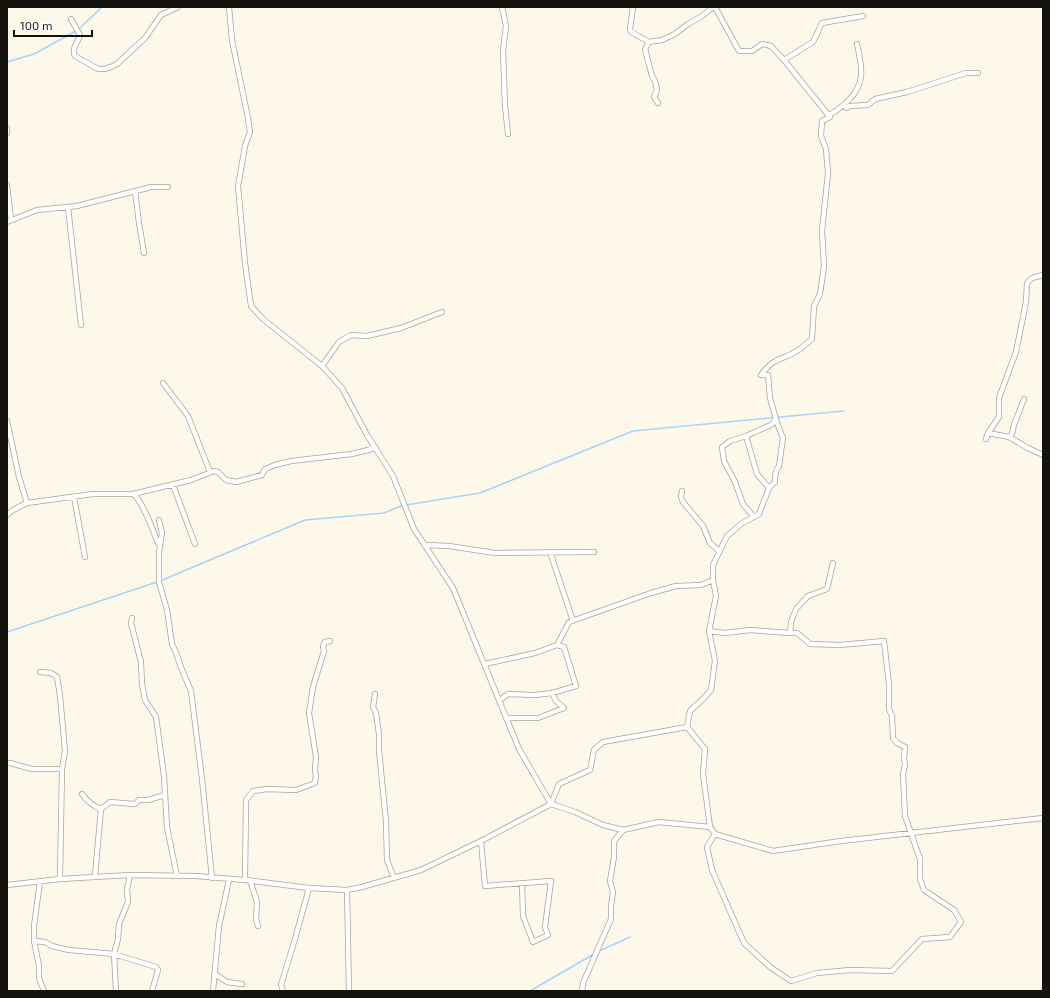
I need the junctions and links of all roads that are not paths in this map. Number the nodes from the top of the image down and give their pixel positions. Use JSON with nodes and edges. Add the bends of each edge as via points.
{"nodes":[{"id":1,"x":178,"y":7,"type":"edge"},
{"id":2,"x":229,"y":7,"type":"edge"},
{"id":3,"x":502,"y":7,"type":"edge"},
{"id":4,"x":633,"y":7,"type":"edge"},
{"id":5,"x":714,"y":7,"type":"edge"},
{"id":6,"x":863,"y":16,"type":"dead end"},
{"id":7,"x":71,"y":20,"type":"dead end"},
{"id":8,"x":649,"y":42,"type":"junction"},
{"id":9,"x":857,"y":44,"type":"dead end"},
{"id":10,"x":784,"y":60,"type":"junction"},
{"id":11,"x":978,"y":73,"type":"dead end"},
{"id":12,"x":658,"y":104,"type":"dead end"},
{"id":13,"x":844,"y":106,"type":"junction"},
{"id":14,"x":828,"y":115,"type":"junction"},
{"id":15,"x":7,"y":128,"type":"edge"},
{"id":16,"x":7,"y":133,"type":"edge"},
{"id":17,"x":508,"y":134,"type":"dead end"},
{"id":18,"x":7,"y":185,"type":"edge"},
{"id":19,"x":168,"y":187,"type":"dead end"},
{"id":20,"x":135,"y":191,"type":"junction"},
{"id":21,"x":68,"y":207,"type":"junction"},
{"id":22,"x":9,"y":221,"type":"edge"},
{"id":23,"x":144,"y":253,"type":"dead end"},
{"id":24,"x":1043,"y":275,"type":"edge"},
{"id":25,"x":442,"y":312,"type":"dead end"},
{"id":26,"x":81,"y":325,"type":"dead end"},
{"id":27,"x":322,"y":366,"type":"junction"},
{"id":28,"x":164,"y":383,"type":"dead end"},
{"id":29,"x":1024,"y":399,"type":"dead end"},
{"id":30,"x":776,"y":420,"type":"junction"},
{"id":31,"x":7,"y":421,"type":"edge"},
{"id":32,"x":988,"y":433,"type":"junction"},
{"id":33,"x":746,"y":436,"type":"junction"},
{"id":34,"x":1009,"y":437,"type":"junction"},
{"id":35,"x":986,"y":439,"type":"dead end"},
{"id":36,"x":376,"y":448,"type":"junction"},
{"id":37,"x":1043,"y":455,"type":"edge"},
{"id":38,"x":210,"y":472,"type":"junction"},
{"id":39,"x":173,"y":485,"type":"junction"},
{"id":40,"x":769,"y":488,"type":"junction"},
{"id":41,"x":682,"y":491,"type":"dead end"},
{"id":42,"x":133,"y":494,"type":"junction"},
{"id":43,"x":74,"y":498,"type":"junction"},
{"id":44,"x":27,"y":503,"type":"junction"},
{"id":45,"x":7,"y":515,"type":"edge"},
{"id":46,"x":754,"y":517,"type":"junction"},
{"id":47,"x":159,"y":520,"type":"dead end"},
{"id":48,"x":195,"y":544,"type":"dead end"},
{"id":49,"x":160,"y":545,"type":"junction"},
{"id":50,"x":425,"y":545,"type":"junction"},
{"id":51,"x":719,"y":551,"type":"junction"},
{"id":52,"x":550,"y":552,"type":"junction"},
{"id":53,"x":594,"y":552,"type":"dead end"},
{"id":54,"x":84,"y":557,"type":"dead end"},
{"id":55,"x":833,"y":563,"type":"dead end"},
{"id":56,"x":713,"y":580,"type":"junction"},
{"id":57,"x":132,"y":618,"type":"dead end"},
{"id":58,"x":573,"y":621,"type":"junction"},
{"id":59,"x":709,"y":630,"type":"junction"},
{"id":60,"x":790,"y":634,"type":"junction"},
{"id":61,"x":330,"y":641,"type":"dead end"},
{"id":62,"x":557,"y":645,"type":"junction"},
{"id":63,"x":485,"y":664,"type":"junction"},
{"id":64,"x":40,"y":672,"type":"dead end"},
{"id":65,"x":552,"y":693,"type":"junction"},
{"id":66,"x":376,"y":694,"type":"dead end"},
{"id":67,"x":500,"y":700,"type":"junction"},
{"id":68,"x":507,"y":718,"type":"junction"},
{"id":69,"x":686,"y":728,"type":"junction"},
{"id":70,"x":10,"y":763,"type":"dead end"},
{"id":71,"x":62,"y":769,"type":"junction"},
{"id":72,"x":82,"y":794,"type":"dead end"},
{"id":73,"x":165,"y":795,"type":"junction"},
{"id":74,"x":551,"y":804,"type":"junction"},
{"id":75,"x":101,"y":809,"type":"junction"},
{"id":76,"x":1043,"y":818,"type":"edge"},
{"id":77,"x":710,"y":827,"type":"junction"},
{"id":78,"x":623,"y":830,"type":"junction"},
{"id":79,"x":911,"y":833,"type":"junction"},
{"id":80,"x":715,"y":834,"type":"junction"},
{"id":81,"x":481,"y":841,"type":"junction"},
{"id":82,"x":130,"y":875,"type":"junction"},
{"id":83,"x":95,"y":876,"type":"junction"},
{"id":84,"x":177,"y":876,"type":"junction"},
{"id":85,"x":212,"y":878,"type":"junction"},
{"id":86,"x":394,"y":878,"type":"junction"},
{"id":87,"x":60,"y":879,"type":"junction"},
{"id":88,"x":229,"y":880,"type":"junction"},
{"id":89,"x":248,"y":880,"type":"junction"},
{"id":90,"x":40,"y":881,"type":"junction"},
{"id":91,"x":522,"y":883,"type":"junction"},
{"id":92,"x":7,"y":885,"type":"edge"},
{"id":93,"x":309,"y":888,"type":"junction"},
{"id":94,"x":347,"y":890,"type":"junction"},
{"id":95,"x":258,"y":926,"type":"dead end"},
{"id":96,"x":34,"y":941,"type":"junction"},
{"id":97,"x":114,"y":954,"type":"junction"},
{"id":98,"x":215,"y":974,"type":"junction"},
{"id":99,"x":242,"y":984,"type":"dead end"},
{"id":100,"x":44,"y":991,"type":"edge"},
{"id":101,"x":116,"y":991,"type":"edge"},
{"id":102,"x":152,"y":991,"type":"edge"},
{"id":103,"x":213,"y":991,"type":"edge"},
{"id":104,"x":283,"y":991,"type":"edge"},
{"id":105,"x":349,"y":991,"type":"edge"},
{"id":106,"x":582,"y":991,"type":"edge"}],
"edges":[{"from":1,"to":7,"type":"street","via":[[162,15],[145,38],[117,64],[104,69],[98,69],[74,56],[74,48],[80,35]]},
{"from":2,"to":27,"type":"street","via":[[232,40],[250,132],[238,186],[251,306],[263,320]]},
{"from":3,"to":17,"type":"street","via":[[506,26],[503,50]]},
{"from":4,"to":8,"type":"street","via":[[631,32]]},
{"from":5,"to":8,"type":"street","via":[[675,34]]},
{"from":5,"to":10,"type":"street","via":[[739,51],[752,51],[762,44],[771,46]]},
{"from":6,"to":10,"type":"street","via":[[822,23],[813,42]]},
{"from":8,"to":12,"type":"street","via":[[645,50],[655,81],[657,90],[654,97]]},
{"from":9,"to":13,"type":"street","via":[[862,78],[855,95]]},
{"from":10,"to":14,"type":"street"},
{"from":11,"to":13,"type":"street","via":[[966,73],[907,92],[875,99],[868,105],[846,108]]},
{"from":13,"to":14,"type":"street"},
{"from":14,"to":30,"type":"street","via":[[830,117],[822,121],[821,136],[826,149],[828,173],[822,232],[824,266],[820,294],[814,306],[812,339],[798,351],[775,360],[761,374],[768,375]]},
{"from":15,"to":16,"type":"street"},
{"from":18,"to":22,"type":"street"},
{"from":19,"to":20,"type":"street","via":[[150,187]]},
{"from":20,"to":21,"type":"street"},
{"from":20,"to":23,"type":"street"},
{"from":21,"to":22,"type":"street","via":[[37,210]]},
{"from":21,"to":26,"type":"street"},
{"from":24,"to":32,"type":"street","via":[[1032,278],[1027,283],[1026,302],[1016,352],[999,398],[999,417]]},
{"from":25,"to":27,"type":"street","via":[[400,328],[367,336],[351,335],[339,342]]},
{"from":27,"to":36,"type":"street","via":[[342,388]]},
{"from":28,"to":38,"type":"street","via":[[188,416]]},
{"from":29,"to":34,"type":"street"},
{"from":30,"to":33,"type":"street","via":[[771,425]]},
{"from":30,"to":40,"type":"street","via":[[783,443],[780,466],[775,474],[775,482]]},
{"from":31,"to":44,"type":"street"},
{"from":32,"to":34,"type":"street"},
{"from":32,"to":35,"type":"street"},
{"from":33,"to":40,"type":"street","via":[[757,474]]},
{"from":33,"to":46,"type":"street","via":[[730,441],[722,447],[724,461],[743,504]]},
{"from":34,"to":37,"type":"street"},
{"from":36,"to":38,"type":"street","via":[[352,454],[291,461],[265,469],[262,476],[236,482],[226,480],[218,472]]},
{"from":36,"to":50,"type":"street","via":[[393,476],[414,528]]},
{"from":38,"to":39,"type":"street"},
{"from":39,"to":42,"type":"street"},
{"from":39,"to":48,"type":"street"},
{"from":40,"to":46,"type":"street","via":[[759,514]]},
{"from":41,"to":51,"type":"street","via":[[683,502],[703,526],[710,543]]},
{"from":42,"to":43,"type":"street","via":[[93,494]]},
{"from":42,"to":49,"type":"street","via":[[139,499]]},
{"from":43,"to":44,"type":"street"},
{"from":43,"to":54,"type":"street"},
{"from":44,"to":45,"type":"street"},
{"from":46,"to":51,"type":"street","via":[[727,536]]},
{"from":47,"to":49,"type":"street","via":[[162,533]]},
{"from":49,"to":85,"type":"street","via":[[159,582],[167,610],[172,644],[191,691]]},
{"from":50,"to":52,"type":"street","via":[[495,553]]},
{"from":50,"to":63,"type":"street","via":[[452,588]]},
{"from":51,"to":56,"type":"street","via":[[713,565]]},
{"from":52,"to":53,"type":"street"},
{"from":52,"to":58,"type":"street"},
{"from":55,"to":60,"type":"street","via":[[827,589],[808,596],[796,610],[790,622]]},
{"from":56,"to":58,"type":"street","via":[[701,586],[676,586],[650,593]]},
{"from":56,"to":59,"type":"street","via":[[716,596]]},
{"from":57,"to":73,"type":"street","via":[[145,700],[156,717]]},
{"from":58,"to":62,"type":"street","via":[[569,622]]},
{"from":59,"to":60,"type":"street","via":[[725,633],[750,630]]},
{"from":59,"to":69,"type":"street","via":[[715,661],[711,690],[690,710]]},
{"from":60,"to":79,"type":"street","via":[[796,633],[810,644],[884,642],[893,738],[905,747],[905,816]]},
{"from":61,"to":89,"type":"street","via":[[325,642],[323,646],[324,651],[309,713],[316,757],[314,783],[296,790],[253,791],[246,800]]},
{"from":62,"to":63,"type":"street","via":[[535,653]]},
{"from":62,"to":65,"type":"street","via":[[564,647],[576,686]]},
{"from":63,"to":67,"type":"street"},
{"from":64,"to":71,"type":"street","via":[[51,673],[56,677],[65,751]]},
{"from":65,"to":67,"type":"street","via":[[508,694]]},
{"from":65,"to":68,"type":"street","via":[[564,708],[538,718]]},
{"from":66,"to":86,"type":"street","via":[[373,707],[379,734],[387,860]]},
{"from":67,"to":68,"type":"street"},
{"from":68,"to":74,"type":"street","via":[[519,748]]},
{"from":69,"to":74,"type":"street","via":[[603,742],[594,750],[590,770],[559,784]]},
{"from":69,"to":77,"type":"street","via":[[705,749],[704,774]]},
{"from":70,"to":71,"type":"street","via":[[32,769]]},
{"from":71,"to":87,"type":"street"},
{"from":72,"to":75,"type":"street","via":[[88,802]]},
{"from":73,"to":75,"type":"street","via":[[139,800],[136,804],[110,802]]},
{"from":73,"to":84,"type":"street","via":[[167,827]]},
{"from":74,"to":78,"type":"street","via":[[603,825]]},
{"from":74,"to":81,"type":"street"},
{"from":75,"to":83,"type":"street"},
{"from":76,"to":79,"type":"street"},
{"from":77,"to":78,"type":"street","via":[[658,822]]},
{"from":77,"to":80,"type":"street"},
{"from":78,"to":106,"type":"street","via":[[614,841],[610,881],[613,892],[611,919],[583,983]]},
{"from":79,"to":80,"type":"street","via":[[773,851]]},
{"from":79,"to":80,"type":"street","via":[[920,859],[920,879],[924,890],[954,910],[961,922],[950,937],[922,939],[892,971],[850,970],[817,973],[790,981],[744,943],[712,870],[707,847]]},
{"from":81,"to":86,"type":"street","via":[[421,870]]},
{"from":81,"to":91,"type":"street","via":[[484,886]]},
{"from":82,"to":83,"type":"street"},
{"from":82,"to":84,"type":"street"},
{"from":82,"to":97,"type":"street","via":[[128,902],[119,924]]},
{"from":83,"to":87,"type":"street"},
{"from":84,"to":85,"type":"street"},
{"from":85,"to":88,"type":"street"},
{"from":86,"to":94,"type":"street"},
{"from":87,"to":90,"type":"street"},
{"from":88,"to":89,"type":"street"},
{"from":88,"to":98,"type":"street","via":[[219,926]]},
{"from":89,"to":93,"type":"street"},
{"from":89,"to":95,"type":"street","via":[[257,902]]},
{"from":90,"to":92,"type":"street"},
{"from":90,"to":96,"type":"street"},
{"from":91,"to":91,"type":"street","via":[[551,881],[545,927],[548,935],[533,942],[523,916]]},
{"from":93,"to":94,"type":"street"},
{"from":93,"to":104,"type":"street","via":[[281,985]]},
{"from":94,"to":105,"type":"street"},
{"from":96,"to":97,"type":"street","via":[[69,950]]},
{"from":96,"to":100,"type":"street","via":[[39,978]]},
{"from":97,"to":101,"type":"street"},
{"from":97,"to":102,"type":"street","via":[[156,967],[158,970]]},
{"from":98,"to":99,"type":"street","via":[[226,982]]},
{"from":98,"to":103,"type":"street"}]}
